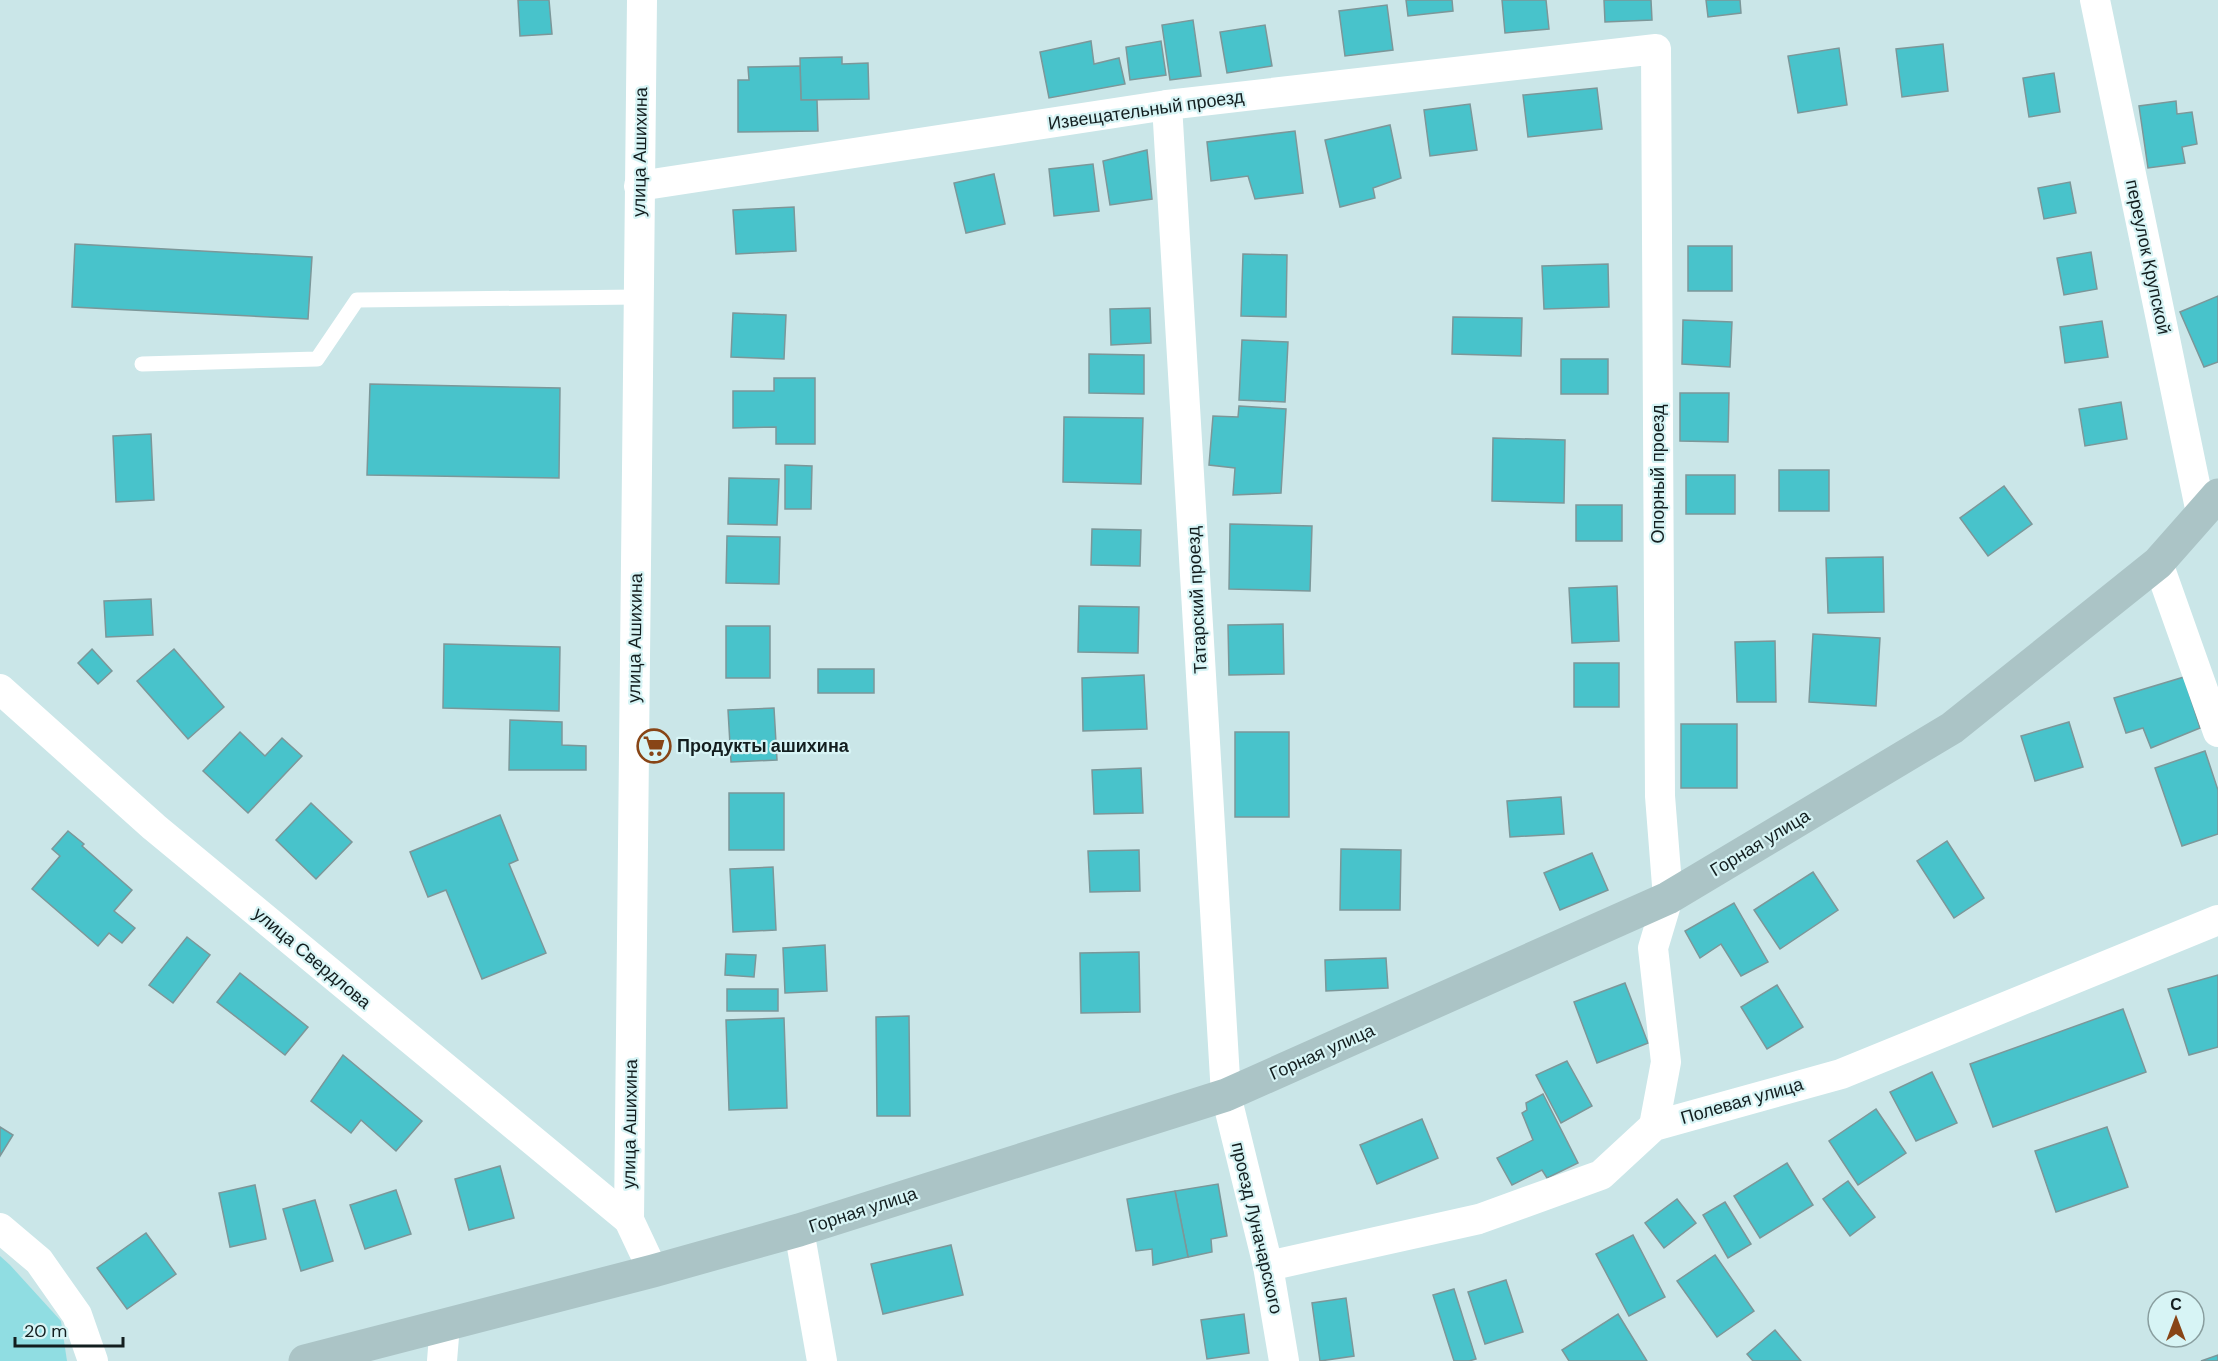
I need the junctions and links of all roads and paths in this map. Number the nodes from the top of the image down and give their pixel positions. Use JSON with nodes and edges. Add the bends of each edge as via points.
{"nodes":[{"id":1,"x":642,"y":0,"type":"edge"},
{"id":2,"x":2095,"y":0,"type":"edge"},
{"id":3,"x":1656,"y":49,"type":"joint"},
{"id":4,"x":1167,"y":105,"type":"junction"},
{"id":5,"x":639,"y":186,"type":"junction"},
{"id":6,"x":638,"y":297,"type":"junction"},
{"id":7,"x":142,"y":364,"type":"dead end"},
{"id":8,"x":2210,"y":504,"type":"edge"},
{"id":9,"x":2158,"y":563,"type":"junction"},
{"id":10,"x":0,"y":689,"type":"edge"},
{"id":11,"x":2218,"y":732,"type":"edge"},
{"id":12,"x":1668,"y":898,"type":"junction"},
{"id":13,"x":2218,"y":920,"type":"edge"},
{"id":14,"x":1226,"y":1095,"type":"junction"},
{"id":15,"x":1654,"y":1126,"type":"junction"},
{"id":16,"x":629,"y":1220,"type":"junction"},
{"id":17,"x":0,"y":1228,"type":"edge"},
{"id":18,"x":799,"y":1230,"type":"junction"},
{"id":19,"x":1268,"y":1266,"type":"junction"},
{"id":20,"x":653,"y":1271,"type":"junction"},
{"id":21,"x":445,"y":1324,"type":"junction"},
{"id":22,"x":93,"y":1361,"type":"edge"},
{"id":23,"x":305,"y":1361,"type":"edge"},
{"id":24,"x":442,"y":1361,"type":"edge"},
{"id":25,"x":822,"y":1361,"type":"edge"},
{"id":26,"x":1284,"y":1361,"type":"edge"}],
"edges":[{"from":1,"to":5,"type":"street","name":"улица Ашихина"},
{"from":2,"to":8,"type":"street","name":"переулок Крупской"},
{"from":3,"to":4,"type":"street","name":"Извещательный проезд"},
{"from":3,"to":12,"type":"street","name":"Опорный проезд","via":[[1660,796]]},
{"from":4,"to":5,"type":"street","name":"Извещательный проезд"},
{"from":4,"to":14,"type":"street","name":"Татарский проезд"},
{"from":5,"to":6,"type":"street","name":"улица Ашихина"},
{"from":6,"to":7,"type":"lane","via":[[357,300],[317,359]]},
{"from":6,"to":16,"type":"street","name":"улица Ашихина"},
{"from":8,"to":9,"type":"street","name":"Горная улица"},
{"from":9,"to":11,"type":"street"},
{"from":9,"to":12,"type":"street","name":"Горная улица","via":[[1952,728]]},
{"from":10,"to":16,"type":"street","name":"улица Свердлова","via":[[154,827]]},
{"from":12,"to":14,"type":"street","name":"Горная улица"},
{"from":12,"to":15,"type":"street","via":[[1653,948],[1666,1062]]},
{"from":13,"to":15,"type":"street","name":"Полевая улица","via":[[1841,1074]]},
{"from":14,"to":18,"type":"street","name":"Горная улица"},
{"from":14,"to":19,"type":"street","name":"проезд Луначарского"},
{"from":15,"to":19,"type":"street","name":"Полевая улица","via":[[1601,1175],[1479,1219]]},
{"from":16,"to":20,"type":"street","name":"улица Ашихина"},
{"from":17,"to":22,"type":"street","via":[[39,1261],[77,1315]]},
{"from":18,"to":20,"type":"street","name":"Горная улица"},
{"from":18,"to":25,"type":"street"},
{"from":19,"to":26,"type":"street","name":"проезд Луначарского"},
{"from":20,"to":21,"type":"street","name":"Горная улица"},
{"from":21,"to":23,"type":"street","name":"Горная улица"},
{"from":21,"to":24,"type":"street"}]}
